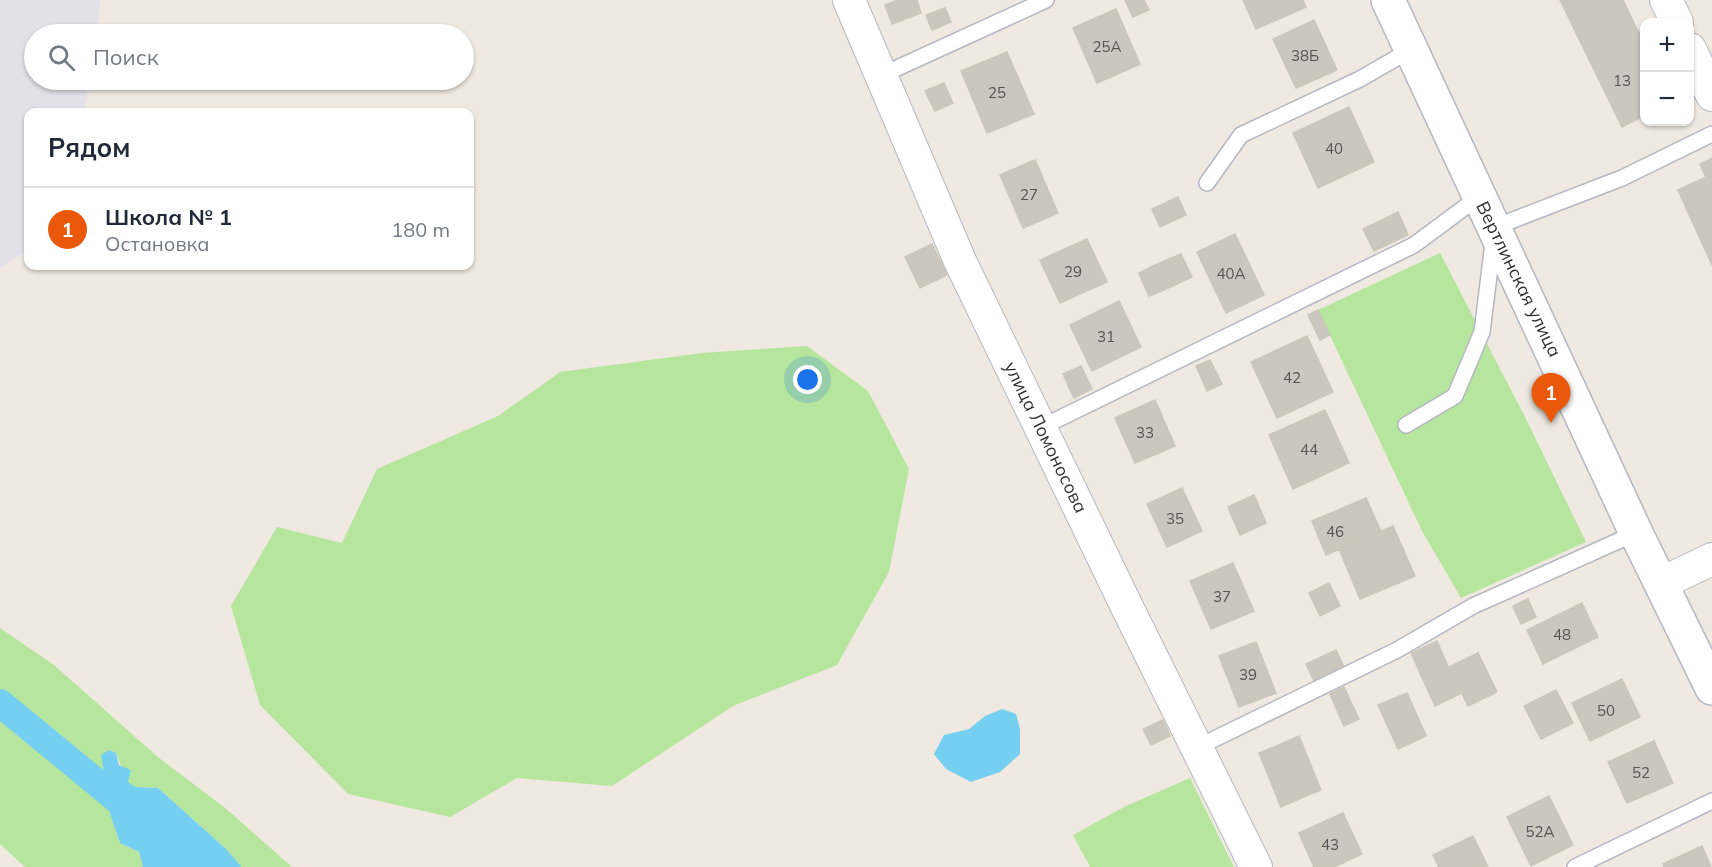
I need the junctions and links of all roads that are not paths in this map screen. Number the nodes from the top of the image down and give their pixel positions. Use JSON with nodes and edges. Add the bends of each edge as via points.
{"nodes":[{"id":1,"x":849,"y":0,"type":"edge"},
{"id":2,"x":1046,"y":0,"type":"edge"},
{"id":3,"x":1388,"y":0,"type":"edge"},
{"id":4,"x":1666,"y":0,"type":"edge"},
{"id":5,"x":1675,"y":18,"type":"edge"},
{"id":6,"x":1412,"y":49,"type":"junction"},
{"id":7,"x":1694,"y":59,"type":"edge"},
{"id":8,"x":882,"y":75,"type":"junction"},
{"id":9,"x":1712,"y":95,"type":"edge"},
{"id":10,"x":1712,"y":134,"type":"edge"},
{"id":11,"x":1207,"y":183,"type":"dead end"},
{"id":12,"x":1480,"y":196,"type":"junction"},
{"id":13,"x":1495,"y":227,"type":"junction"},
{"id":14,"x":1406,"y":424,"type":"dead end"},
{"id":15,"x":1042,"y":428,"type":"junction"},
{"id":16,"x":1636,"y":533,"type":"junction"},
{"id":17,"x":1712,"y":559,"type":"edge"},
{"id":18,"x":1662,"y":583,"type":"junction"},
{"id":19,"x":1712,"y":688,"type":"edge"},
{"id":20,"x":1198,"y":747,"type":"junction"},
{"id":21,"x":1712,"y":801,"type":"edge"},
{"id":22,"x":1256,"y":867,"type":"edge"},
{"id":23,"x":1575,"y":867,"type":"edge"}],
"edges":[{"from":1,"to":8,"type":"street","name":"улица Ломоносова"},
{"from":2,"to":8,"type":"lane"},
{"from":3,"to":6,"type":"main road","name":"Вертлинская улица"},
{"from":4,"to":5,"type":"street"},
{"from":6,"to":11,"type":"lane","via":[[1360,79],[1241,135]]},
{"from":6,"to":12,"type":"main road","name":"Вертлинская улица"},
{"from":7,"to":9,"type":"street"},
{"from":8,"to":15,"type":"street","name":"улица Ломоносова","via":[[960,261]]},
{"from":10,"to":13,"type":"lane","via":[[1622,178]]},
{"from":12,"to":13,"type":"main road","name":"Вертлинская улица"},
{"from":12,"to":15,"type":"lane","via":[[1414,245]]},
{"from":13,"to":14,"type":"lane","via":[[1482,332],[1455,396]]},
{"from":13,"to":16,"type":"main road","name":"Вертлинская улица"},
{"from":15,"to":20,"type":"street","name":"улица Ломоносова"},
{"from":16,"to":18,"type":"main road","name":"Вертлинская улица"},
{"from":16,"to":20,"type":"lane","via":[[1473,606],[1397,650]]},
{"from":17,"to":18,"type":"street"},
{"from":18,"to":19,"type":"main road","name":"Вертлинская улица"},
{"from":20,"to":22,"type":"street","name":"улица Ломоносова"},
{"from":21,"to":23,"type":"lane"}]}
